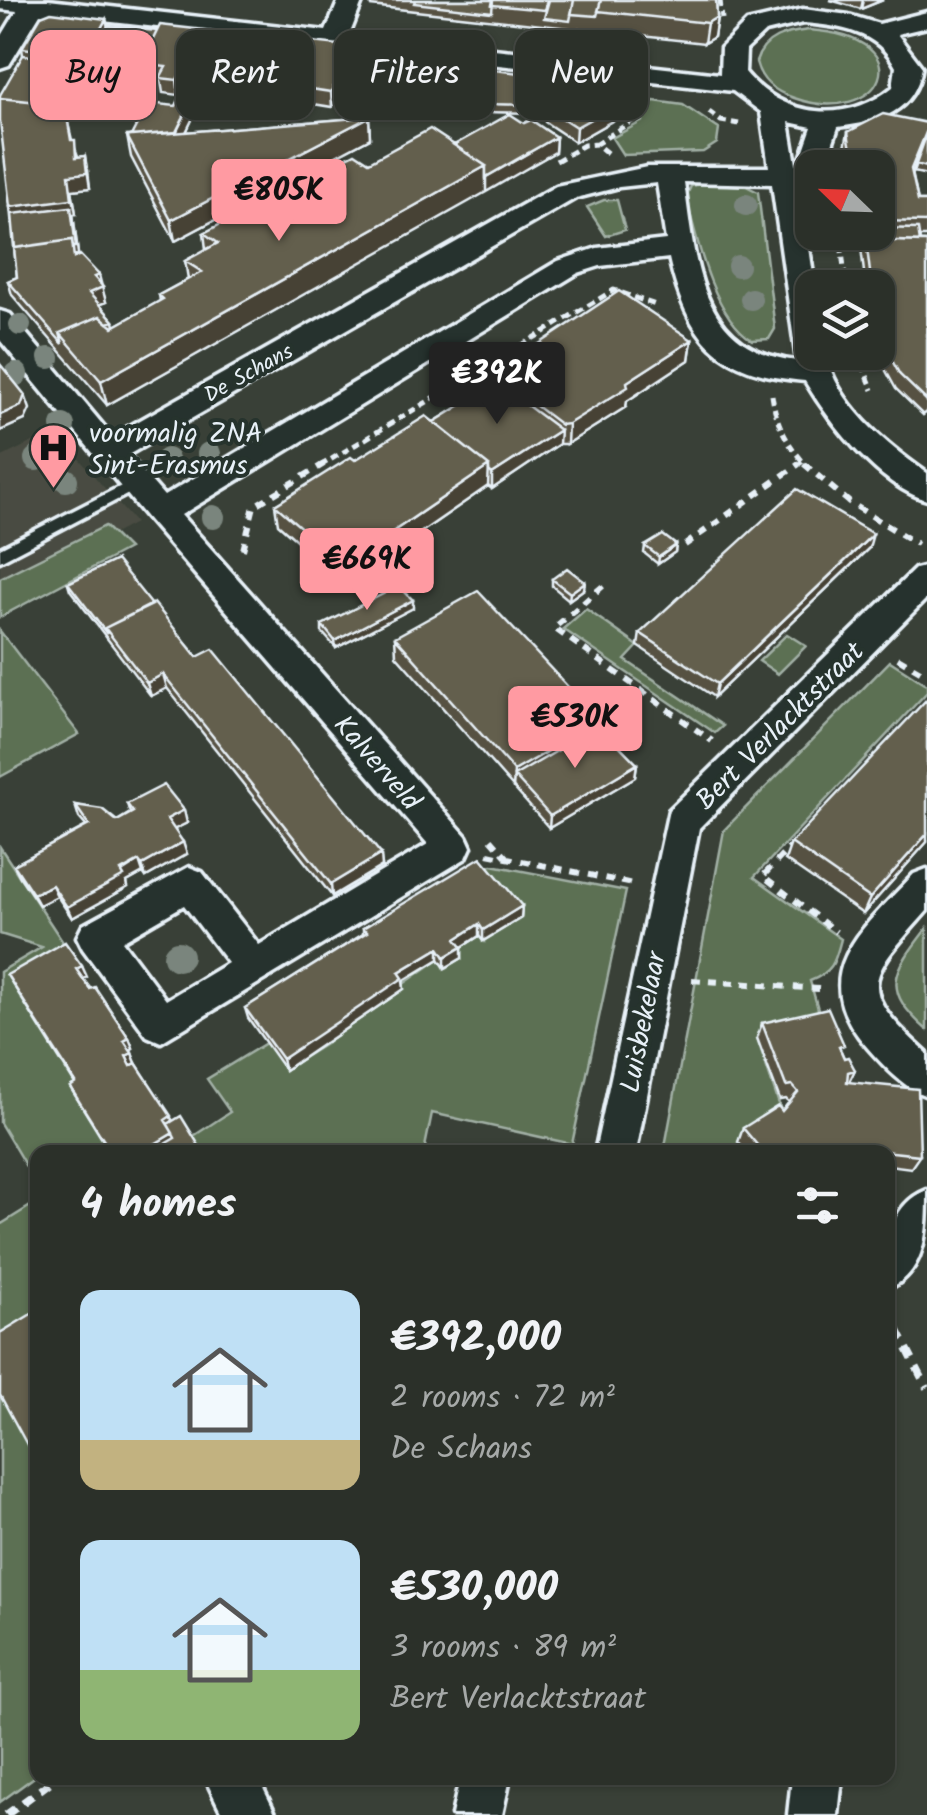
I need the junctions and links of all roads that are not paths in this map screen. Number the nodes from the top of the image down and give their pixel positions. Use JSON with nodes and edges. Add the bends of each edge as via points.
{"nodes":[{"id":1,"x":138,"y":0,"type":"edge"},
{"id":2,"x":764,"y":0,"type":"edge"},
{"id":3,"x":0,"y":2,"type":"edge"},
{"id":4,"x":35,"y":3,"type":"edge"},
{"id":5,"x":797,"y":8,"type":"edge"},
{"id":6,"x":927,"y":19,"type":"edge"},
{"id":7,"x":342,"y":21,"type":"edge"},
{"id":8,"x":756,"y":28,"type":"junction"},
{"id":9,"x":877,"y":32,"type":"junction"},
{"id":10,"x":927,"y":40,"type":"edge"},
{"id":11,"x":905,"y":57,"type":"junction"},
{"id":12,"x":0,"y":60,"type":"edge"},
{"id":13,"x":734,"y":72,"type":"junction"},
{"id":14,"x":917,"y":100,"type":"edge"},
{"id":15,"x":774,"y":109,"type":"junction"},
{"id":16,"x":828,"y":119,"type":"junction"},
{"id":17,"x":669,"y":174,"type":"junction"},
{"id":18,"x":786,"y":176,"type":"junction"},
{"id":19,"x":793,"y":218,"type":"junction"},
{"id":20,"x":678,"y":248,"type":"junction"},
{"id":21,"x":0,"y":320,"type":"edge"},
{"id":22,"x":814,"y":372,"type":"junction"},
{"id":23,"x":108,"y":452,"type":"junction"},
{"id":24,"x":136,"y":484,"type":"junction"},
{"id":25,"x":927,"y":489,"type":"edge"},
{"id":26,"x":160,"y":513,"type":"junction"},
{"id":27,"x":0,"y":555,"type":"edge"},
{"id":28,"x":927,"y":578,"type":"edge"},
{"id":29,"x":927,"y":885,"type":"edge"},
{"id":30,"x":667,"y":892,"type":"joint"},
{"id":31,"x":254,"y":968,"type":"dead end"},
{"id":32,"x":927,"y":1078,"type":"edge"},
{"id":33,"x":616,"y":1145,"type":"edge"},
{"id":34,"x":927,"y":1210,"type":"edge"},
{"id":35,"x":895,"y":1255,"type":"edge"},
{"id":36,"x":234,"y":1785,"type":"edge"},
{"id":37,"x":483,"y":1785,"type":"edge"},
{"id":38,"x":816,"y":1785,"type":"edge"},
{"id":39,"x":251,"y":1815,"type":"edge"},
{"id":40,"x":477,"y":1815,"type":"edge"},
{"id":41,"x":812,"y":1815,"type":"edge"}],
"edges":[{"from":1,"to":7,"type":"street"},
{"from":2,"to":8,"type":"street"},
{"from":3,"to":4,"type":"street"},
{"from":4,"to":7,"type":"street"},
{"from":4,"to":12,"type":"street"},
{"from":5,"to":8,"type":"street"},
{"from":5,"to":9,"type":"street"},
{"from":6,"to":9,"type":"street"},
{"from":7,"to":13,"type":"street"},
{"from":8,"to":13,"type":"street","via":[[734,48]]},
{"from":9,"to":11,"type":"street"},
{"from":10,"to":11,"type":"street"},
{"from":11,"to":14,"type":"street"},
{"from":13,"to":15,"type":"street"},
{"from":14,"to":16,"type":"street"},
{"from":15,"to":16,"type":"street"},
{"from":15,"to":18,"type":"street"},
{"from":16,"to":19,"type":"street"},
{"from":17,"to":18,"type":"street","name":"De Schans"},
{"from":17,"to":20,"type":"street"},
{"from":17,"to":23,"type":"street","name":"De Schans","via":[[566,192]]},
{"from":18,"to":19,"type":"street"},
{"from":19,"to":22,"type":"street"},
{"from":20,"to":22,"type":"street","via":[[718,341],[741,357]]},
{"from":20,"to":26,"type":"street","via":[[568,267]]},
{"from":21,"to":23,"type":"street"},
{"from":22,"to":25,"type":"street","via":[[852,429]]},
{"from":23,"to":24,"type":"street"},
{"from":24,"to":26,"type":"street"},
{"from":24,"to":27,"type":"lane"},
{"from":26,"to":31,"type":"street","name":"Kalverveld","via":[[467,838]]},
{"from":28,"to":30,"type":"street","name":"Bert Verlacktstraat","via":[[682,821]]},
{"from":29,"to":32,"type":"street","via":[[865,954],[855,992],[876,1030]]},
{"from":30,"to":33,"type":"street","name":"Luisbekelaar"},
{"from":34,"to":35,"type":"street"},
{"from":36,"to":39,"type":"street"},
{"from":37,"to":40,"type":"street"},
{"from":38,"to":41,"type":"street"}]}
